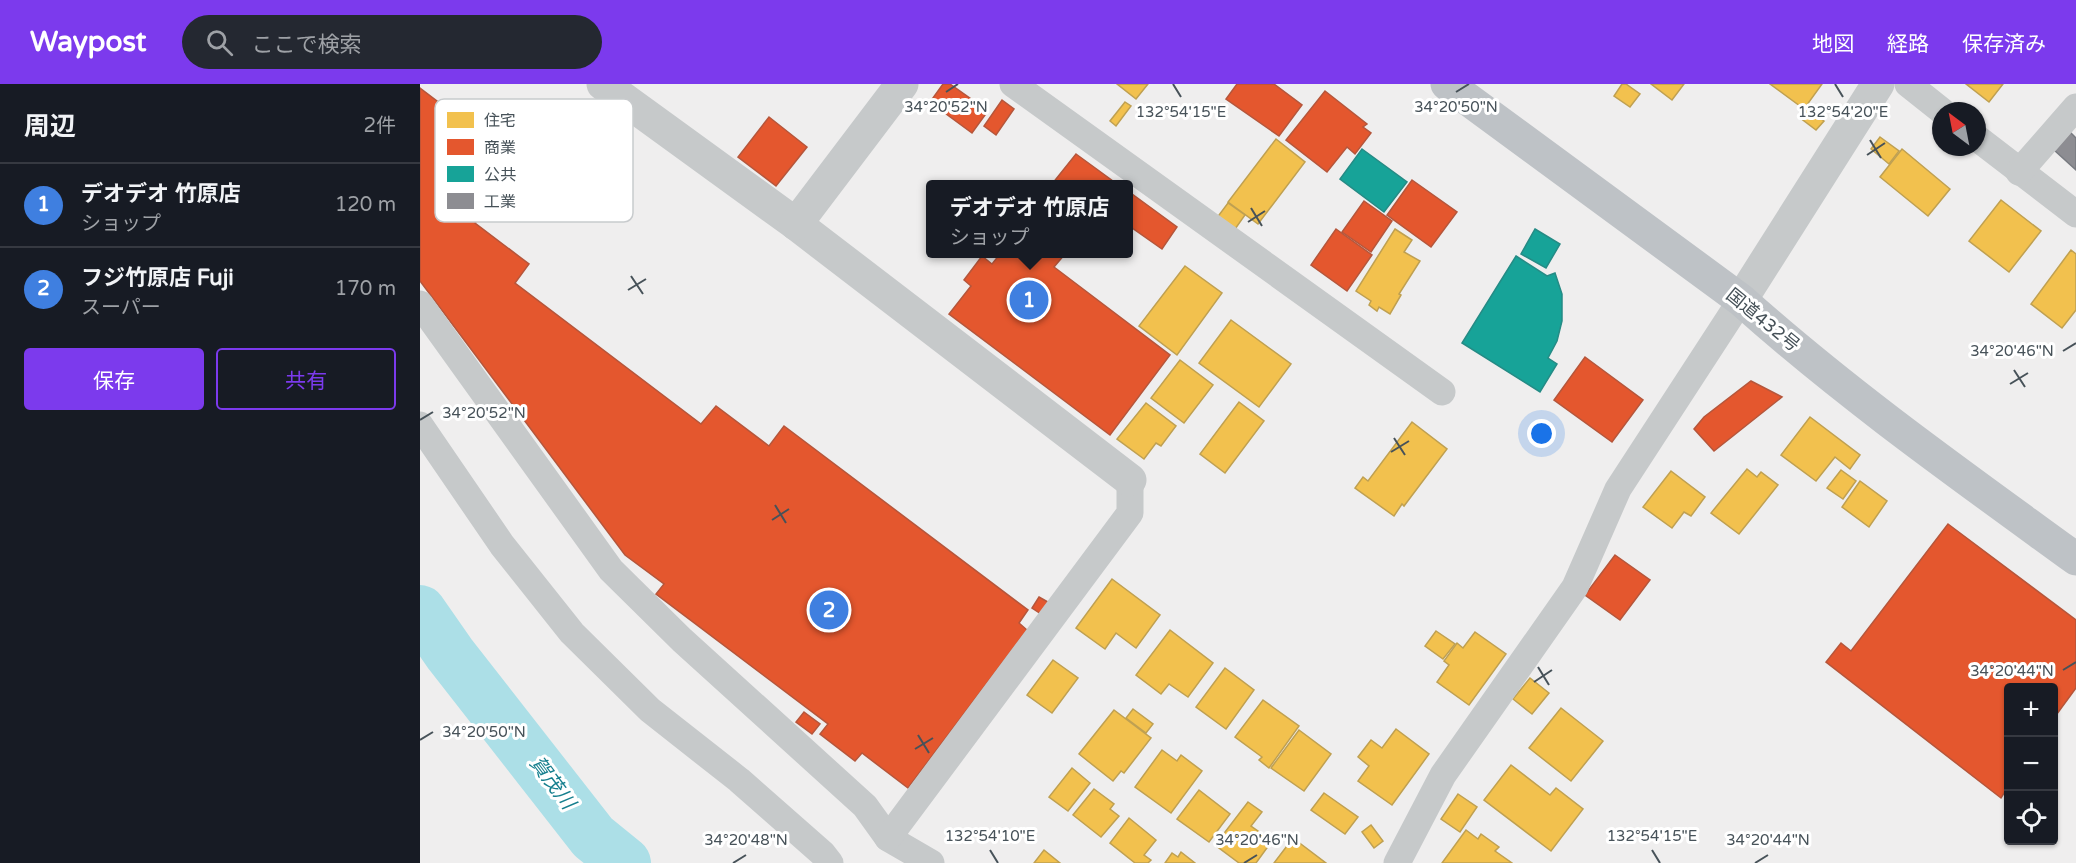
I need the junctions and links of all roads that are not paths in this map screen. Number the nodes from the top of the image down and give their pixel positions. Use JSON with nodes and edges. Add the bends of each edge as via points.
{"nodes":[{"id":1,"x":603,"y":84,"type":"edge"},
{"id":2,"x":902,"y":84,"type":"edge"},
{"id":3,"x":1013,"y":84,"type":"edge"},
{"id":4,"x":1447,"y":84,"type":"edge"},
{"id":5,"x":1878,"y":84,"type":"edge"},
{"id":6,"x":1908,"y":84,"type":"edge"},
{"id":7,"x":624,"y":99,"type":"edge"},
{"id":8,"x":1932,"y":103,"type":"edge"},
{"id":9,"x":633,"y":106,"type":"edge"},
{"id":10,"x":2076,"y":107,"type":"edge"},
{"id":11,"x":1986,"y":145,"type":"edge"},
{"id":12,"x":2019,"y":172,"type":"junction"},
{"id":13,"x":2076,"y":214,"type":"edge"},
{"id":14,"x":796,"y":224,"type":"junction"},
{"id":15,"x":1741,"y":300,"type":"junction"},
{"id":16,"x":420,"y":304,"type":"edge"},
{"id":17,"x":1442,"y":392,"type":"dead end"},
{"id":18,"x":420,"y":425,"type":"edge"},
{"id":19,"x":1130,"y":480,"type":"joint"},
{"id":20,"x":2076,"y":559,"type":"edge"},
{"id":21,"x":888,"y":838,"type":"junction"},
{"id":22,"x":830,"y":863,"type":"edge"},
{"id":23,"x":931,"y":863,"type":"edge"},
{"id":24,"x":1397,"y":863,"type":"edge"}],
"edges":[{"from":1,"to":7,"type":"street"},
{"from":2,"to":14,"type":"street"},
{"from":3,"to":17,"type":"street"},
{"from":4,"to":15,"type":"highway","name":"国道432号"},
{"from":5,"to":15,"type":"street"},
{"from":6,"to":8,"type":"street"},
{"from":9,"to":14,"type":"street"},
{"from":10,"to":12,"type":"street"},
{"from":11,"to":12,"type":"street"},
{"from":12,"to":13,"type":"street"},
{"from":14,"to":19,"type":"street"},
{"from":15,"to":20,"type":"highway","name":"国道432号","via":[[1932,453]]},
{"from":15,"to":24,"type":"street","via":[[1618,489],[1575,586],[1443,776]]},
{"from":16,"to":21,"type":"street","via":[[611,570],[865,806]]},
{"from":18,"to":22,"type":"street","via":[[502,545],[572,633],[650,710],[740,780]]},
{"from":19,"to":21,"type":"street","via":[[1130,513]]},
{"from":21,"to":23,"type":"street"}]}
